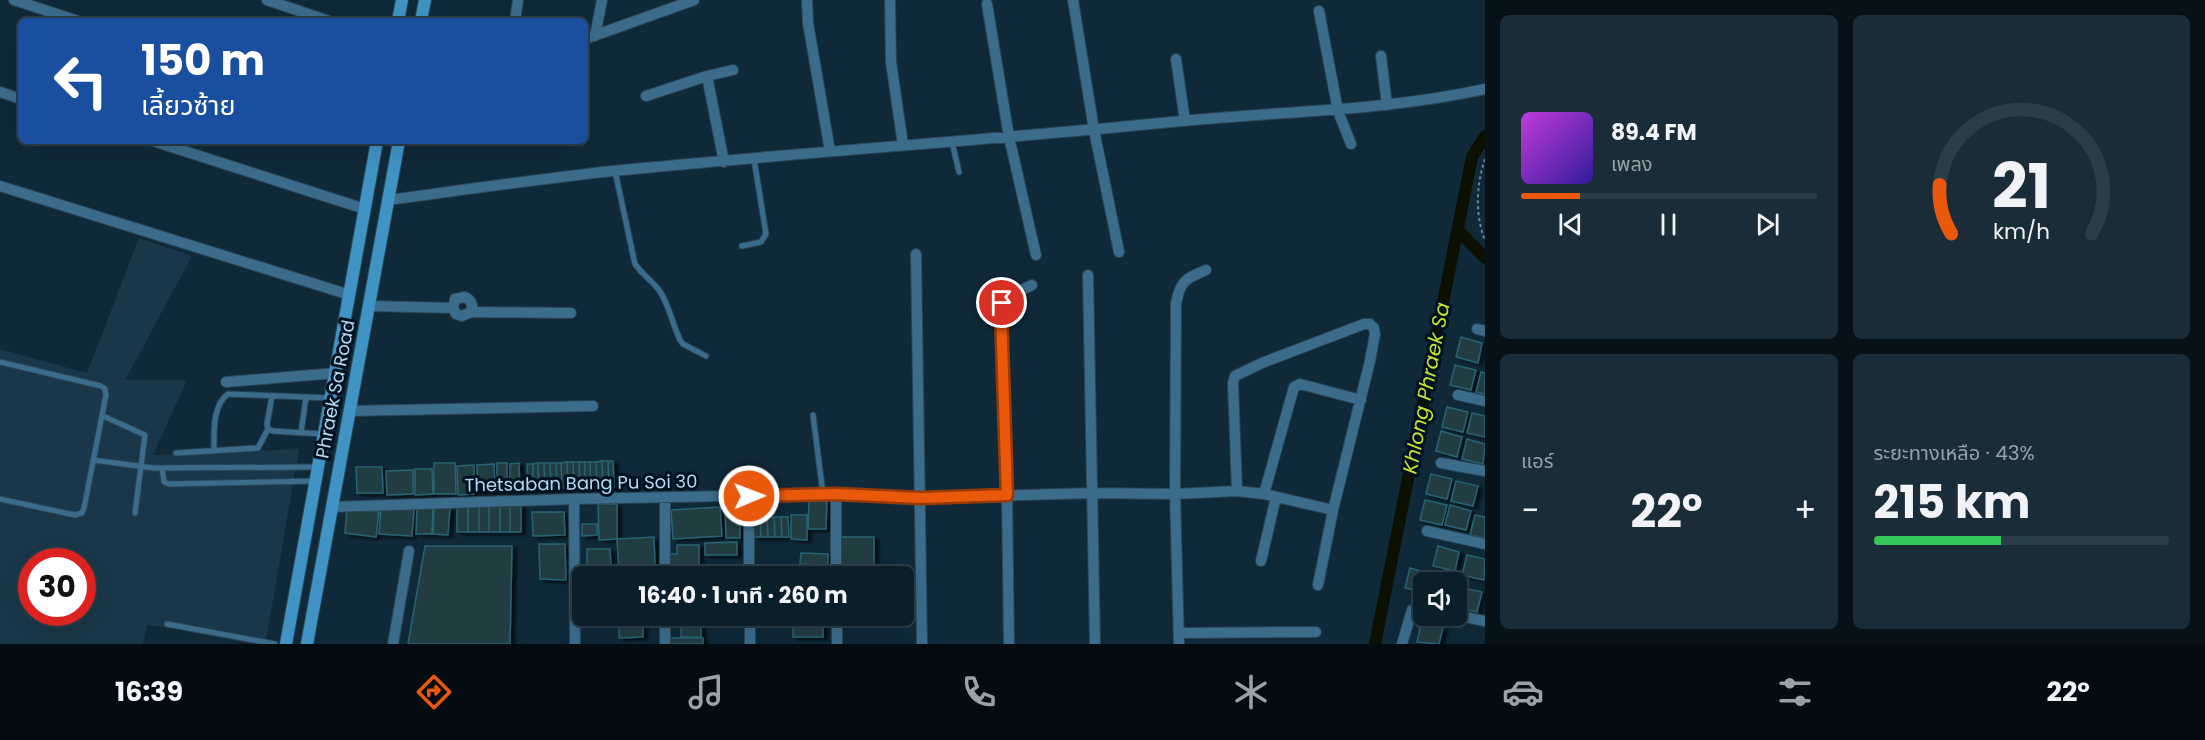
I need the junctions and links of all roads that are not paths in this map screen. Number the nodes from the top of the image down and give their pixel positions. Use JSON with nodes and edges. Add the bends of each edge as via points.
{"nodes":[{"id":1,"x":14,"y":0,"type":"edge"},
{"id":2,"x":267,"y":0,"type":"edge"},
{"id":3,"x":402,"y":0,"type":"edge"},
{"id":4,"x":425,"y":0,"type":"edge"},
{"id":5,"x":518,"y":0,"type":"edge"},
{"id":6,"x":602,"y":0,"type":"edge"},
{"id":7,"x":807,"y":0,"type":"edge"},
{"id":8,"x":890,"y":0,"type":"edge"},
{"id":9,"x":1073,"y":0,"type":"edge"},
{"id":10,"x":688,"y":1,"type":"edge"},
{"id":11,"x":293,"y":4,"type":"edge"},
{"id":12,"x":987,"y":4,"type":"dead end"},
{"id":13,"x":1319,"y":11,"type":"dead end"},
{"id":14,"x":69,"y":18,"type":"edge"},
{"id":15,"x":312,"y":18,"type":"edge"},
{"id":16,"x":399,"y":18,"type":"edge"},
{"id":17,"x":422,"y":18,"type":"edge"},
{"id":18,"x":515,"y":18,"type":"edge"},
{"id":19,"x":590,"y":38,"type":"edge"},
{"id":20,"x":1381,"y":56,"type":"dead end"},
{"id":21,"x":1176,"y":59,"type":"dead end"},
{"id":22,"x":733,"y":70,"type":"dead end"},
{"id":23,"x":707,"y":76,"type":"junction"},
{"id":24,"x":1485,"y":89,"type":"edge"},
{"id":25,"x":0,"y":92,"type":"edge"},
{"id":26,"x":646,"y":96,"type":"dead end"},
{"id":27,"x":18,"y":98,"type":"edge"},
{"id":28,"x":1387,"y":105,"type":"junction"},
{"id":29,"x":1338,"y":111,"type":"junction"},
{"id":30,"x":1185,"y":121,"type":"junction"},
{"id":31,"x":1094,"y":130,"type":"junction"},
{"id":32,"x":1009,"y":136,"type":"junction"},
{"id":33,"x":952,"y":141,"type":"junction"},
{"id":34,"x":162,"y":144,"type":"edge"},
{"id":35,"x":376,"y":144,"type":"edge"},
{"id":36,"x":398,"y":144,"type":"edge"},
{"id":37,"x":1351,"y":144,"type":"dead end"},
{"id":38,"x":903,"y":145,"type":"junction"},
{"id":39,"x":830,"y":151,"type":"junction"},
{"id":40,"x":754,"y":159,"type":"junction"},
{"id":41,"x":724,"y":162,"type":"junction"},
{"id":42,"x":615,"y":171,"type":"junction"},
{"id":43,"x":959,"y":172,"type":"dead end"},
{"id":44,"x":0,"y":186,"type":"edge"},
{"id":45,"x":388,"y":201,"type":"junction"},
{"id":46,"x":364,"y":209,"type":"junction"},
{"id":47,"x":742,"y":246,"type":"dead end"},
{"id":48,"x":1119,"y":252,"type":"dead end"},
{"id":49,"x":916,"y":254,"type":"dead end"},
{"id":50,"x":1036,"y":255,"type":"dead end"},
{"id":51,"x":1206,"y":270,"type":"dead end"},
{"id":52,"x":1088,"y":275,"type":"dead end"},
{"id":53,"x":1032,"y":285,"type":"dead end"},
{"id":54,"x":350,"y":295,"type":"junction"},
{"id":55,"x":369,"y":306,"type":"junction"},
{"id":56,"x":453,"y":308,"type":"junction"},
{"id":57,"x":471,"y":312,"type":"junction"},
{"id":58,"x":571,"y":313,"type":"dead end"},
{"id":59,"x":706,"y":356,"type":"dead end"},
{"id":60,"x":0,"y":362,"type":"edge"},
{"id":61,"x":336,"y":373,"type":"junction"},
{"id":62,"x":226,"y":382,"type":"dead end"},
{"id":63,"x":1458,"y":395,"type":"dead end"},
{"id":64,"x":272,"y":396,"type":"junction"},
{"id":65,"x":306,"y":397,"type":"junction"},
{"id":66,"x":332,"y":399,"type":"junction"},
{"id":67,"x":1360,"y":400,"type":"junction"},
{"id":68,"x":1485,"y":400,"type":"edge"},
{"id":69,"x":593,"y":406,"type":"dead end"},
{"id":70,"x":350,"y":411,"type":"junction"},
{"id":71,"x":813,"y":415,"type":"dead end"},
{"id":72,"x":103,"y":416,"type":"junction"},
{"id":73,"x":268,"y":429,"type":"junction"},
{"id":74,"x":301,"y":433,"type":"junction"},
{"id":75,"x":324,"y":434,"type":"junction"},
{"id":76,"x":214,"y":451,"type":"junction"},
{"id":77,"x":176,"y":453,"type":"dead end"},
{"id":78,"x":93,"y":460,"type":"junction"},
{"id":79,"x":1441,"y":463,"type":"dead end"},
{"id":80,"x":141,"y":466,"type":"junction"},
{"id":81,"x":319,"y":467,"type":"junction"},
{"id":82,"x":162,"y":468,"type":"junction"},
{"id":83,"x":1485,"y":471,"type":"edge"},
{"id":84,"x":317,"y":480,"type":"junction"},
{"id":85,"x":1237,"y":491,"type":"junction"},
{"id":86,"x":1093,"y":493,"type":"junction"},
{"id":87,"x":836,"y":494,"type":"junction"},
{"id":88,"x":1175,"y":494,"type":"junction"},
{"id":89,"x":1264,"y":494,"type":"junction"},
{"id":90,"x":823,"y":495,"type":"junction"},
{"id":91,"x":1007,"y":495,"type":"junction"},
{"id":92,"x":749,"y":496,"type":"junction"},
{"id":93,"x":665,"y":497,"type":"junction"},
{"id":94,"x":1276,"y":497,"type":"junction"},
{"id":95,"x":921,"y":498,"type":"junction"},
{"id":96,"x":0,"y":499,"type":"edge"},
{"id":97,"x":574,"y":499,"type":"junction"},
{"id":98,"x":332,"y":507,"type":"junction"},
{"id":99,"x":1333,"y":510,"type":"junction"},
{"id":100,"x":135,"y":513,"type":"dead end"},
{"id":101,"x":1427,"y":531,"type":"dead end"},
{"id":102,"x":1485,"y":543,"type":"edge"},
{"id":103,"x":409,"y":551,"type":"dead end"},
{"id":104,"x":1261,"y":561,"type":"dead end"},
{"id":105,"x":665,"y":566,"type":"edge"},
{"id":106,"x":749,"y":566,"type":"edge"},
{"id":107,"x":836,"y":566,"type":"edge"},
{"id":108,"x":1318,"y":585,"type":"dead end"},
{"id":109,"x":1413,"y":610,"type":"edge"},
{"id":110,"x":1467,"y":617,"type":"edge"},
{"id":111,"x":1485,"y":621,"type":"edge"},
{"id":112,"x":167,"y":624,"type":"dead end"},
{"id":113,"x":665,"y":626,"type":"edge"},
{"id":114,"x":750,"y":626,"type":"edge"},
{"id":115,"x":837,"y":626,"type":"edge"},
{"id":116,"x":1316,"y":632,"type":"dead end"},
{"id":117,"x":1179,"y":638,"type":"edge"},
{"id":118,"x":275,"y":644,"type":"edge"},
{"id":119,"x":286,"y":644,"type":"edge"},
{"id":120,"x":307,"y":644,"type":"edge"},
{"id":121,"x":393,"y":644,"type":"edge"},
{"id":122,"x":575,"y":644,"type":"edge"},
{"id":123,"x":665,"y":644,"type":"edge"},
{"id":124,"x":750,"y":644,"type":"edge"},
{"id":125,"x":837,"y":644,"type":"edge"},
{"id":126,"x":922,"y":644,"type":"edge"},
{"id":127,"x":1009,"y":644,"type":"edge"},
{"id":128,"x":1095,"y":644,"type":"edge"},
{"id":129,"x":1402,"y":644,"type":"edge"}],
"edges":[{"from":1,"to":14,"type":"street"},
{"from":2,"to":11,"type":"street"},
{"from":3,"to":16,"type":"main road"},
{"from":4,"to":17,"type":"main road"},
{"from":5,"to":18,"type":"street"},
{"from":6,"to":19,"type":"street"},
{"from":7,"to":39,"type":"street"},
{"from":8,"to":38,"type":"street","via":[[891,62]]},
{"from":9,"to":31,"type":"street"},
{"from":10,"to":19,"type":"street"},
{"from":11,"to":15,"type":"street"},
{"from":12,"to":32,"type":"street"},
{"from":13,"to":29,"type":"street"},
{"from":20,"to":28,"type":"street"},
{"from":21,"to":30,"type":"street"},
{"from":22,"to":23,"type":"street"},
{"from":23,"to":26,"type":"street"},
{"from":23,"to":41,"type":"street"},
{"from":24,"to":28,"type":"street"},
{"from":25,"to":27,"type":"street"},
{"from":28,"to":29,"type":"street"},
{"from":29,"to":30,"type":"street"},
{"from":29,"to":37,"type":"street"},
{"from":30,"to":31,"type":"street"},
{"from":31,"to":32,"type":"street"},
{"from":31,"to":48,"type":"street"},
{"from":32,"to":33,"type":"street"},
{"from":32,"to":50,"type":"street"},
{"from":33,"to":38,"type":"street"},
{"from":33,"to":43,"type":"lane"},
{"from":34,"to":46,"type":"street"},
{"from":35,"to":46,"type":"main road","name":"Phraek Sa Road"},
{"from":36,"to":45,"type":"main road","name":"Phraek Sa Road"},
{"from":38,"to":39,"type":"street"},
{"from":39,"to":40,"type":"street"},
{"from":40,"to":41,"type":"street"},
{"from":40,"to":47,"type":"lane","via":[[766,234],[761,242]]},
{"from":41,"to":42,"type":"street"},
{"from":42,"to":45,"type":"street"},
{"from":42,"to":59,"type":"lane","via":[[635,264],[665,300],[683,344]]},
{"from":44,"to":54,"type":"street"},
{"from":45,"to":55,"type":"main road","name":"Phraek Sa Road"},
{"from":46,"to":54,"type":"main road","name":"Phraek Sa Road"},
{"from":49,"to":95,"type":"street"},
{"from":51,"to":88,"type":"street","via":[[1181,284],[1177,297]]},
{"from":52,"to":86,"type":"street"},
{"from":53,"to":91,"type":"street","via":[[1007,298],[1001,311]]},
{"from":54,"to":61,"type":"main road","name":"Phraek Sa Road"},
{"from":55,"to":56,"type":"street"},
{"from":55,"to":70,"type":"main road","name":"Phraek Sa Road"},
{"from":56,"to":57,"type":"street","via":[[462,316]]},
{"from":56,"to":57,"type":"street","via":[[455,299],[465,297],[472,303]]},
{"from":57,"to":58,"type":"street"},
{"from":60,"to":72,"type":"lane","via":[[101,386],[106,395]]},
{"from":61,"to":62,"type":"street"},
{"from":61,"to":66,"type":"main road","name":"Phraek Sa Road"},
{"from":63,"to":68,"type":"street"},
{"from":64,"to":65,"type":"lane"},
{"from":64,"to":73,"type":"lane"},
{"from":64,"to":76,"type":"lane","via":[[224,396],[215,423]]},
{"from":65,"to":66,"type":"lane"},
{"from":65,"to":74,"type":"lane"},
{"from":66,"to":75,"type":"main road","name":"Phraek Sa Road"},
{"from":67,"to":85,"type":"street","via":[[1375,334],[1370,324],[1235,376]]},
{"from":67,"to":89,"type":"street","via":[[1300,384],[1294,387]]},
{"from":67,"to":99,"type":"street"},
{"from":69,"to":70,"type":"street"},
{"from":70,"to":98,"type":"main road","name":"Phraek Sa Road"},
{"from":71,"to":90,"type":"lane"},
{"from":72,"to":78,"type":"lane"},
{"from":72,"to":80,"type":"lane","via":[[145,435]]},
{"from":73,"to":74,"type":"lane"},
{"from":73,"to":76,"type":"lane","via":[[258,448]]},
{"from":74,"to":75,"type":"lane"},
{"from":75,"to":81,"type":"main road","name":"Phraek Sa Road"},
{"from":76,"to":77,"type":"lane"},
{"from":78,"to":80,"type":"lane"},
{"from":78,"to":96,"type":"lane","via":[[81,513]]},
{"from":79,"to":83,"type":"street"},
{"from":80,"to":82,"type":"lane"},
{"from":80,"to":100,"type":"lane"},
{"from":81,"to":82,"type":"lane"},
{"from":81,"to":84,"type":"main road","name":"Phraek Sa Road"},
{"from":82,"to":84,"type":"lane","via":[[164,482],[169,484]]},
{"from":84,"to":119,"type":"main road","name":"Phraek Sa Road"},
{"from":85,"to":88,"type":"street","name":"Thetsaban Bang Pu Soi 30"},
{"from":85,"to":89,"type":"street","name":"Thetsaban Bang Pu Soi 30"},
{"from":86,"to":88,"type":"street","name":"Thetsaban Bang Pu Soi 30"},
{"from":86,"to":91,"type":"street","name":"Thetsaban Bang Pu Soi 30"},
{"from":86,"to":128,"type":"street"},
{"from":87,"to":90,"type":"street","name":"Thetsaban Bang Pu Soi 30"},
{"from":87,"to":95,"type":"street","name":"Thetsaban Bang Pu Soi 30"},
{"from":87,"to":107,"type":"street"},
{"from":88,"to":117,"type":"street"},
{"from":89,"to":94,"type":"street","name":"Thetsaban Bang Pu Soi 30"},
{"from":90,"to":92,"type":"street","name":"Thetsaban Bang Pu Soi 30"},
{"from":91,"to":95,"type":"street","name":"Thetsaban Bang Pu Soi 30"},
{"from":91,"to":127,"type":"street"},
{"from":92,"to":93,"type":"street","name":"Thetsaban Bang Pu Soi 30"},
{"from":92,"to":106,"type":"street"},
{"from":93,"to":97,"type":"street","name":"Thetsaban Bang Pu Soi 30"},
{"from":93,"to":105,"type":"street"},
{"from":94,"to":99,"type":"street","name":"Thetsaban Bang Pu Soi 30"},
{"from":94,"to":104,"type":"street"},
{"from":95,"to":126,"type":"street"},
{"from":97,"to":98,"type":"street","name":"Thetsaban Bang Pu Soi 30"},
{"from":97,"to":122,"type":"street"},
{"from":98,"to":120,"type":"main road","name":"Phraek Sa Road"},
{"from":99,"to":108,"type":"street"},
{"from":101,"to":102,"type":"street"},
{"from":103,"to":121,"type":"street"},
{"from":109,"to":129,"type":"street"},
{"from":110,"to":111,"type":"street"},
{"from":112,"to":118,"type":"lane"},
{"from":113,"to":123,"type":"street"},
{"from":114,"to":124,"type":"street"},
{"from":115,"to":125,"type":"street"},
{"from":116,"to":117,"type":"street"}]}
